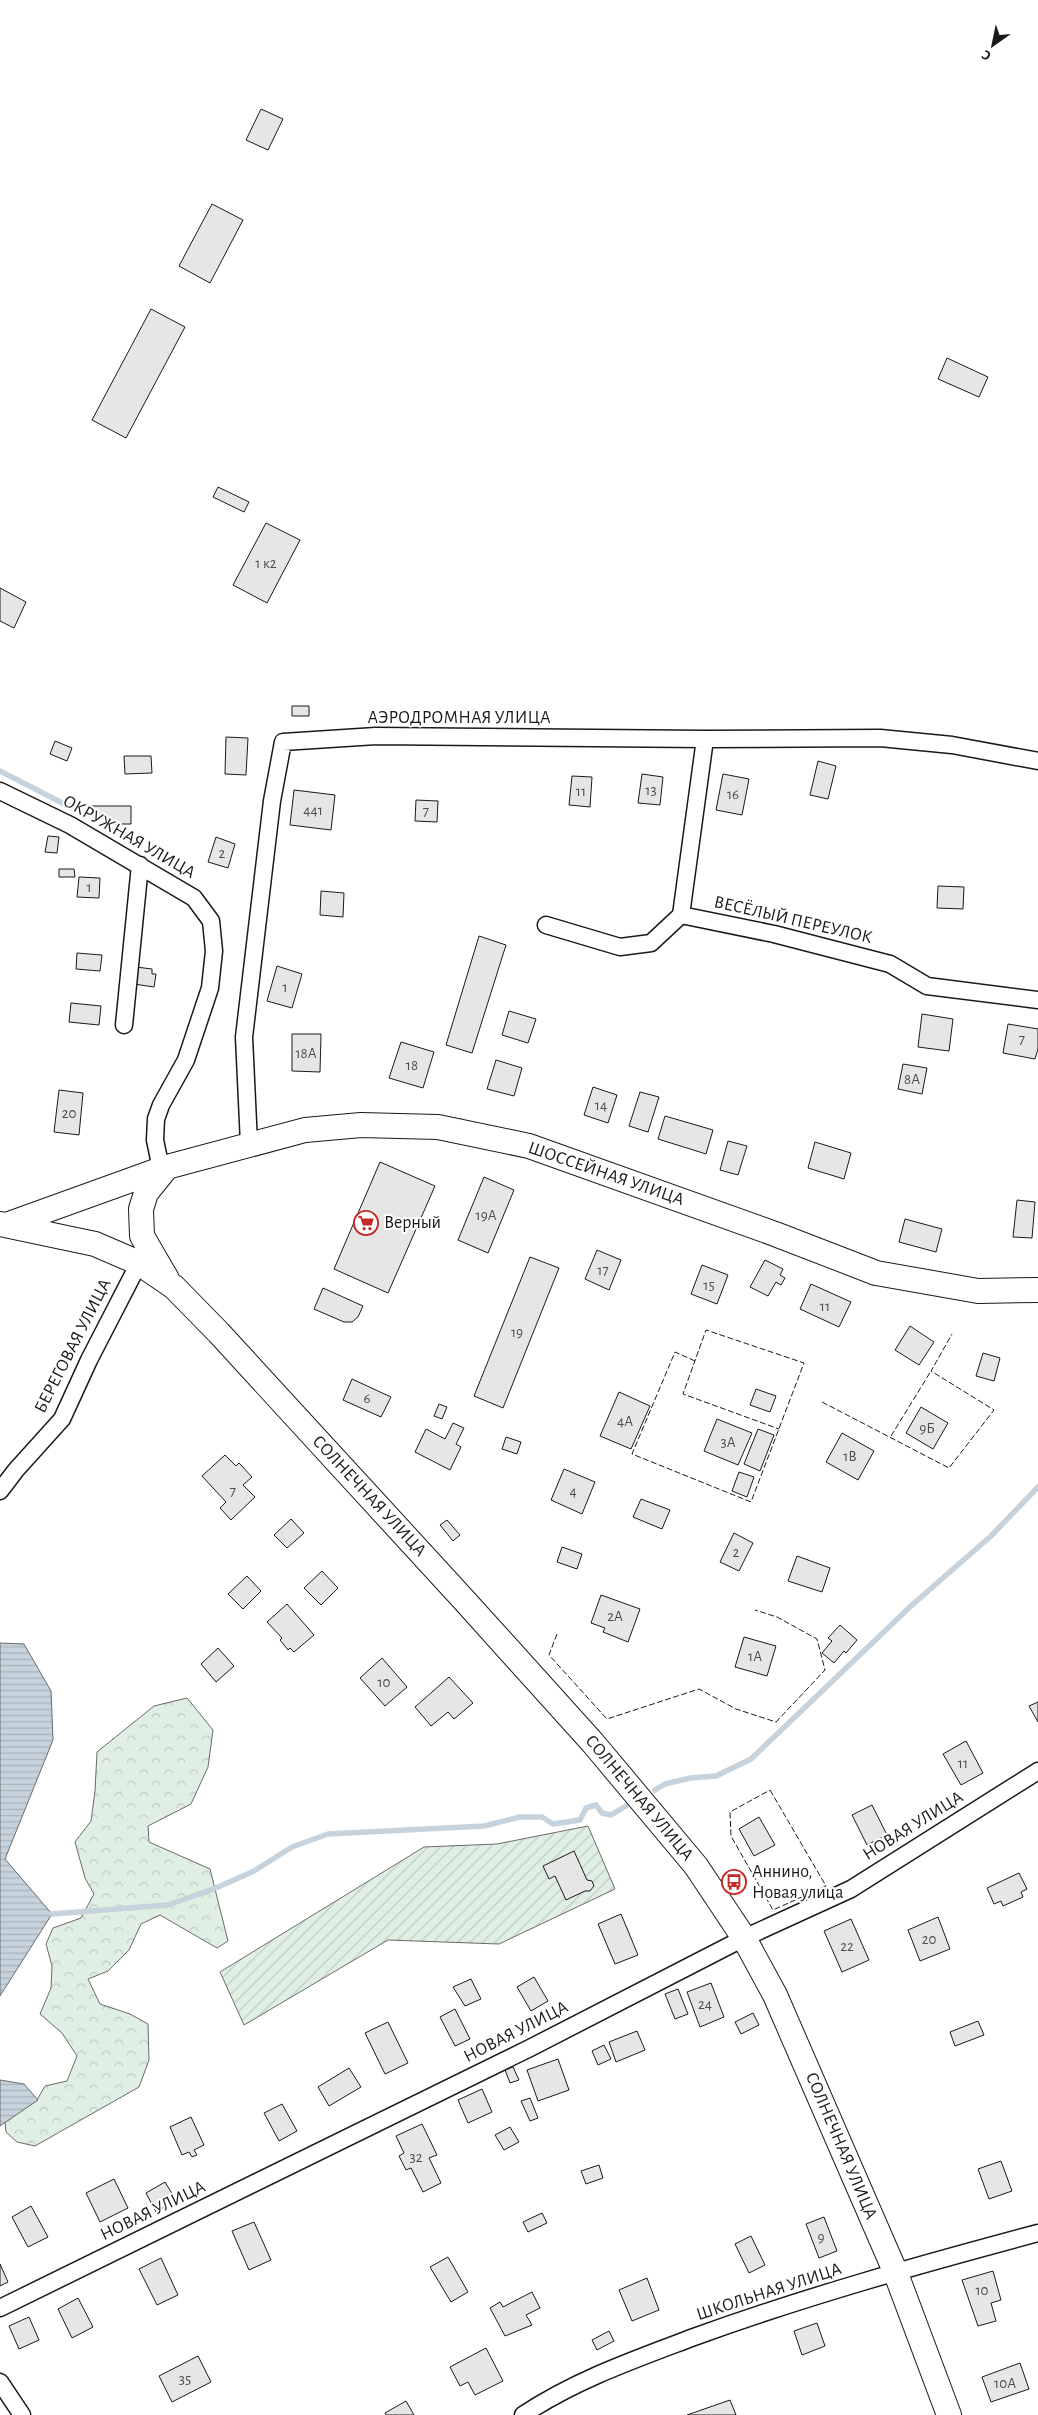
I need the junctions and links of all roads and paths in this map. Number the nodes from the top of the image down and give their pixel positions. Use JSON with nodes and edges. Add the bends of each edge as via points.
{"nodes":[{"id":1,"x":705,"y":739,"type":"junction"},
{"id":2,"x":1038,"y":761,"type":"edge"},
{"id":3,"x":0,"y":791,"type":"edge"},
{"id":4,"x":140,"y":865,"type":"junction"},
{"id":5,"x":681,"y":915,"type":"junction"},
{"id":6,"x":546,"y":926,"type":"dead end"},
{"id":7,"x":1038,"y":1000,"type":"edge"},
{"id":8,"x":124,"y":1026,"type":"dead end"},
{"id":9,"x":249,"y":1144,"type":"junction"},
{"id":10,"x":164,"y":1168,"type":"junction"},
{"id":11,"x":4,"y":1224,"type":"edge"},
{"id":12,"x":139,"y":1263,"type":"junction"},
{"id":13,"x":171,"y":1284,"type":"junction"},
{"id":14,"x":1038,"y":1290,"type":"edge"},
{"id":15,"x":0,"y":1490,"type":"edge"},
{"id":16,"x":1038,"y":1771,"type":"edge"},
{"id":17,"x":744,"y":1938,"type":"junction"},
{"id":18,"x":1038,"y":2233,"type":"edge"},
{"id":19,"x":895,"y":2271,"type":"junction"},
{"id":20,"x":0,"y":2308,"type":"edge"},
{"id":21,"x":0,"y":2382,"type":"edge"},
{"id":22,"x":22,"y":2415,"type":"edge"},
{"id":23,"x":522,"y":2415,"type":"edge"},
{"id":24,"x":949,"y":2415,"type":"edge"}],
"edges":[{"from":1,"to":2,"type":"street","name":"АЭРОДРОМНАЯ УЛИЦА","via":[[880,738],[960,746]]},
{"from":1,"to":5,"type":"street"},
{"from":1,"to":9,"type":"street","name":"АЭРОДРОМНАЯ УЛИЦА","via":[[376,736],[283,742],[272,801],[244,1037]]},
{"from":3,"to":4,"type":"street","name":"ОКРУЖНАЯ УЛИЦА","via":[[70,825]]},
{"from":4,"to":8,"type":"street"},
{"from":4,"to":10,"type":"street","name":"ОКРУЖНАЯ УЛИЦА","via":[[194,898],[211,921],[214,952],[210,988],[186,1060],[156,1119],[155,1140]]},
{"from":5,"to":6,"type":"street","via":[[651,943],[620,947]]},
{"from":5,"to":7,"type":"street","name":"ВЕСЁЛЫЙ ПЕРЕУЛОК","via":[[774,934],[890,964],[927,986]]},
{"from":9,"to":10,"type":"main road","name":"ШОССЕЙНАЯ УЛИЦА"},
{"from":9,"to":14,"type":"main road","name":"ШОССЕЙНАЯ УЛИЦА","via":[[305,1130],[361,1125],[438,1127],[529,1146],[876,1273],[978,1291]]},
{"from":10,"to":11,"type":"main road","name":"ШОССЕЙНАЯ УЛИЦА"},
{"from":10,"to":13,"type":"main road","via":[[146,1193],[141,1209],[142,1236]]},
{"from":11,"to":12,"type":"main road","via":[[95,1244]]},
{"from":12,"to":13,"type":"main road"},
{"from":12,"to":15,"type":"street","name":"БЕРЕГОВАЯ УЛИЦА","via":[[62,1420]]},
{"from":13,"to":17,"type":"main road","name":"СОЛНЕЧНАЯ УЛИЦА","via":[[594,1744],[696,1866]]},
{"from":16,"to":17,"type":"street","name":"НОВАЯ УЛИЦА","via":[[851,1889]]},
{"from":17,"to":19,"type":"main road","name":"СОЛНЕЧНАЯ УЛИЦА","via":[[775,1995]]},
{"from":17,"to":20,"type":"street","name":"НОВАЯ УЛИЦА","via":[[530,2048]]},
{"from":18,"to":19,"type":"street","name":"ШКОЛЬНАЯ УЛИЦА"},
{"from":19,"to":23,"type":"street","name":"ШКОЛЬНАЯ УЛИЦА","via":[[632,2360],[544,2401]]},
{"from":19,"to":24,"type":"main road","name":"СОЛНЕЧНАЯ УЛИЦА"},
{"from":21,"to":22,"type":"street"}]}
